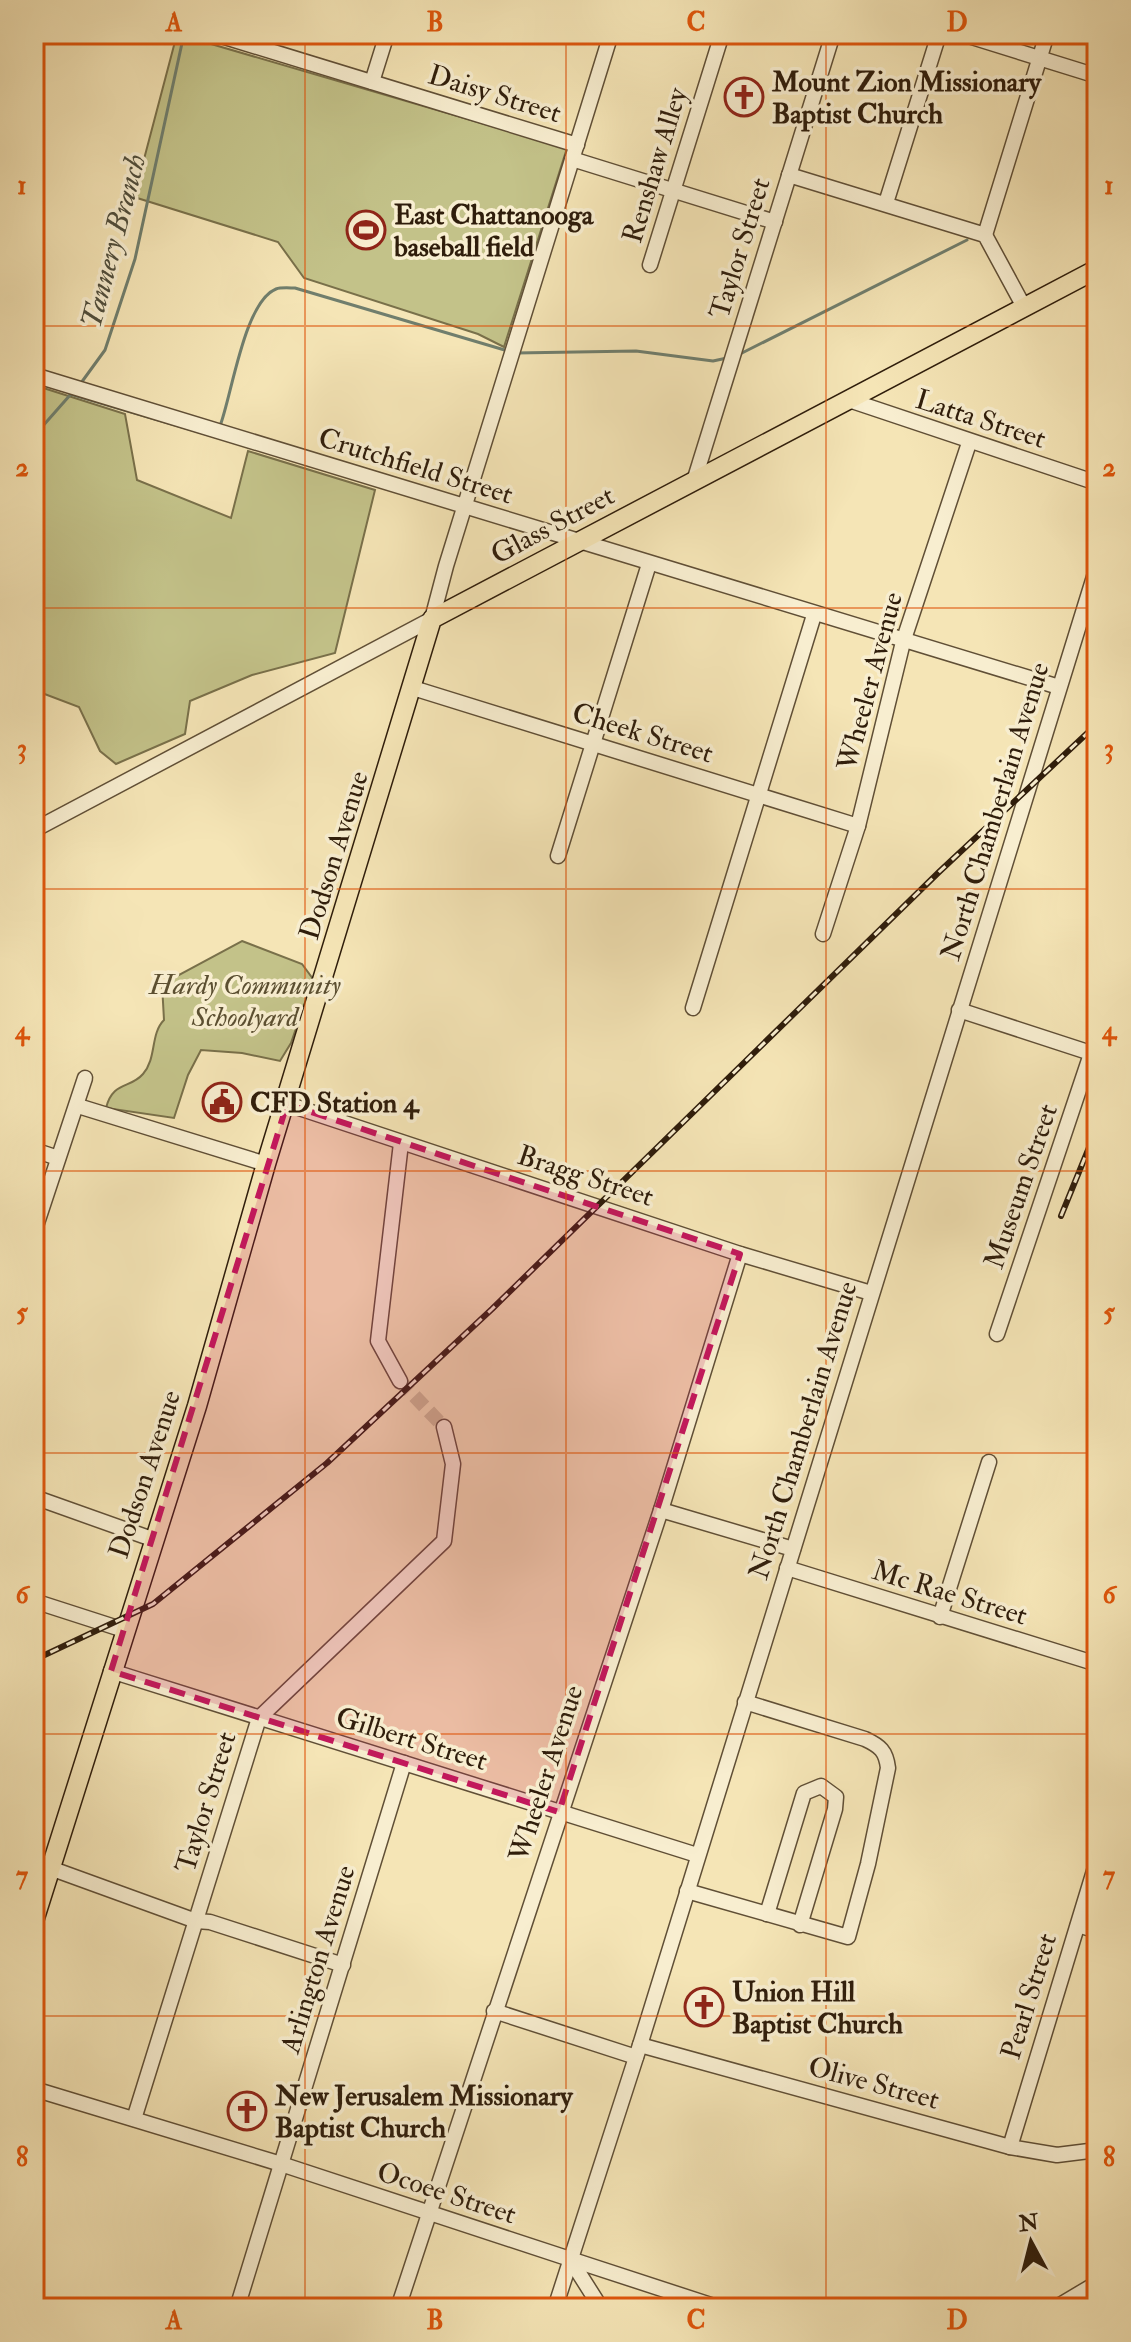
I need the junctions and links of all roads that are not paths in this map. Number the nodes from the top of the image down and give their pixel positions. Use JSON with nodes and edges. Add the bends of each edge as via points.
{"nodes":[{"id":1,"x":215,"y":34,"type":"edge"},
{"id":2,"x":387,"y":34,"type":"edge"},
{"id":3,"x":611,"y":34,"type":"edge"},
{"id":4,"x":722,"y":34,"type":"edge"},
{"id":5,"x":833,"y":34,"type":"edge"},
{"id":6,"x":939,"y":34,"type":"edge"},
{"id":7,"x":1047,"y":34,"type":"edge"},
{"id":8,"x":966,"y":35,"type":"edge"},
{"id":9,"x":1040,"y":58,"type":"junction"},
{"id":10,"x":1097,"y":76,"type":"edge"},
{"id":11,"x":372,"y":82,"type":"junction"},
{"id":12,"x":574,"y":152,"type":"junction"},
{"id":13,"x":789,"y":175,"type":"junction"},
{"id":14,"x":674,"y":191,"type":"junction"},
{"id":15,"x":886,"y":203,"type":"junction"},
{"id":16,"x":775,"y":222,"type":"junction"},
{"id":17,"x":985,"y":235,"type":"junction"},
{"id":18,"x":650,"y":265,"type":"dead end"},
{"id":19,"x":1097,"y":269,"type":"edge"},
{"id":20,"x":1024,"y":307,"type":"junction"},
{"id":21,"x":34,"y":375,"type":"edge"},
{"id":22,"x":849,"y":400,"type":"junction"},
{"id":23,"x":969,"y":443,"type":"junction"},
{"id":24,"x":695,"y":478,"type":"junction"},
{"id":25,"x":1097,"y":483,"type":"edge"},
{"id":26,"x":464,"y":507,"type":"junction"},
{"id":27,"x":580,"y":542,"type":"junction"},
{"id":28,"x":649,"y":564,"type":"junction"},
{"id":29,"x":1097,"y":567,"type":"edge"},
{"id":30,"x":1094,"y":582,"type":"edge"},
{"id":31,"x":814,"y":615,"type":"junction"},
{"id":32,"x":432,"y":619,"type":"junction"},
{"id":33,"x":903,"y":642,"type":"junction"},
{"id":34,"x":1059,"y":687,"type":"junction"},
{"id":35,"x":413,"y":688,"type":"junction"},
{"id":36,"x":593,"y":743,"type":"junction"},
{"id":37,"x":758,"y":794,"type":"junction"},
{"id":38,"x":858,"y":826,"type":"junction"},
{"id":39,"x":34,"y":830,"type":"edge"},
{"id":40,"x":558,"y":856,"type":"dead end"},
{"id":41,"x":823,"y":934,"type":"dead end"},
{"id":42,"x":693,"y":1008,"type":"dead end"},
{"id":43,"x":959,"y":1010,"type":"junction"},
{"id":44,"x":1094,"y":1054,"type":"edge"},
{"id":45,"x":85,"y":1078,"type":"dead end"},
{"id":46,"x":287,"y":1104,"type":"junction"},
{"id":47,"x":78,"y":1106,"type":"junction"},
{"id":48,"x":401,"y":1143,"type":"junction"},
{"id":49,"x":34,"y":1150,"type":"edge"},
{"id":50,"x":58,"y":1158,"type":"junction"},
{"id":51,"x":266,"y":1164,"type":"junction"},
{"id":52,"x":34,"y":1232,"type":"edge"},
{"id":53,"x":740,"y":1254,"type":"junction"},
{"id":54,"x":871,"y":1293,"type":"junction"},
{"id":55,"x":997,"y":1334,"type":"dead end"},
{"id":56,"x":400,"y":1381,"type":"tunnel mouth"},
{"id":57,"x":444,"y":1427,"type":"tunnel mouth"},
{"id":58,"x":989,"y":1462,"type":"dead end"},
{"id":59,"x":34,"y":1497,"type":"edge"},
{"id":60,"x":661,"y":1510,"type":"junction"},
{"id":61,"x":152,"y":1539,"type":"junction"},
{"id":62,"x":793,"y":1549,"type":"junction"},
{"id":63,"x":787,"y":1568,"type":"junction"},
{"id":64,"x":34,"y":1601,"type":"edge"},
{"id":65,"x":940,"y":1617,"type":"junction"},
{"id":66,"x":124,"y":1630,"type":"junction"},
{"id":67,"x":1097,"y":1664,"type":"edge"},
{"id":68,"x":111,"y":1671,"type":"junction"},
{"id":69,"x":745,"y":1702,"type":"junction"},
{"id":70,"x":259,"y":1718,"type":"junction"},
{"id":71,"x":404,"y":1763,"type":"junction"},
{"id":72,"x":559,"y":1812,"type":"junction"},
{"id":73,"x":697,"y":1855,"type":"junction"},
{"id":74,"x":1097,"y":1861,"type":"edge"},
{"id":75,"x":50,"y":1868,"type":"junction"},
{"id":76,"x":687,"y":1891,"type":"junction"},
{"id":77,"x":767,"y":1914,"type":"junction"},
{"id":78,"x":34,"y":1921,"type":"edge"},
{"id":79,"x":196,"y":1921,"type":"junction"},
{"id":80,"x":800,"y":1925,"type":"junction"},
{"id":81,"x":1078,"y":1925,"type":"junction"},
{"id":82,"x":1097,"y":1931,"type":"edge"},
{"id":83,"x":343,"y":1965,"type":"junction"},
{"id":84,"x":494,"y":2011,"type":"junction"},
{"id":85,"x":638,"y":2051,"type":"junction"},
{"id":86,"x":34,"y":2089,"type":"edge"},
{"id":87,"x":134,"y":2119,"type":"junction"},
{"id":88,"x":1010,"y":2147,"type":"junction"},
{"id":89,"x":1097,"y":2150,"type":"edge"},
{"id":90,"x":281,"y":2164,"type":"junction"},
{"id":91,"x":428,"y":2213,"type":"junction"},
{"id":92,"x":570,"y":2259,"type":"junction"},
{"id":93,"x":1097,"y":2283,"type":"edge"},
{"id":94,"x":237,"y":2308,"type":"edge"},
{"id":95,"x":398,"y":2308,"type":"edge"},
{"id":96,"x":555,"y":2308,"type":"edge"},
{"id":97,"x":601,"y":2308,"type":"edge"},
{"id":98,"x":720,"y":2308,"type":"edge"},
{"id":99,"x":1055,"y":2308,"type":"edge"}],
"edges":[{"from":1,"to":11,"type":"street","name":"Daisy Street"},
{"from":2,"to":11,"type":"street"},
{"from":3,"to":12,"type":"street","name":"Dodson Avenue"},
{"from":4,"to":14,"type":"street","name":"Renshaw Alley"},
{"from":5,"to":13,"type":"street","name":"Taylor Street"},
{"from":6,"to":15,"type":"street"},
{"from":7,"to":9,"type":"street"},
{"from":8,"to":9,"type":"street"},
{"from":9,"to":10,"type":"street"},
{"from":9,"to":17,"type":"street"},
{"from":11,"to":12,"type":"street","name":"Daisy Street"},
{"from":12,"to":14,"type":"street","name":"Daisy Street"},
{"from":12,"to":26,"type":"street","name":"Dodson Avenue"},
{"from":13,"to":15,"type":"street"},
{"from":13,"to":16,"type":"street","name":"Taylor Street"},
{"from":14,"to":16,"type":"street","name":"Daisy Street"},
{"from":14,"to":18,"type":"street","name":"Renshaw Alley"},
{"from":15,"to":17,"type":"street"},
{"from":16,"to":24,"type":"street","name":"Taylor Street"},
{"from":17,"to":20,"type":"street"},
{"from":19,"to":20,"type":"main road","name":"Glass Street"},
{"from":20,"to":22,"type":"main road","name":"Glass Street"},
{"from":21,"to":26,"type":"street","name":"Crutchfield Street"},
{"from":22,"to":23,"type":"street","name":"Latta Street"},
{"from":22,"to":24,"type":"main road","name":"Glass Street"},
{"from":23,"to":25,"type":"street","name":"Latta Street"},
{"from":23,"to":33,"type":"street","name":"Wheeler Avenue"},
{"from":24,"to":27,"type":"main road","name":"Glass Street"},
{"from":26,"to":27,"type":"street","name":"Crutchfield Street"},
{"from":26,"to":32,"type":"street","name":"Dodson Avenue"},
{"from":27,"to":28,"type":"street","name":"Crutchfield Street"},
{"from":27,"to":32,"type":"main road","name":"Glass Street"},
{"from":28,"to":31,"type":"street","name":"Crutchfield Street"},
{"from":28,"to":36,"type":"street"},
{"from":29,"to":30,"type":"street","name":"North Chamberlain Avenue"},
{"from":30,"to":34,"type":"street","name":"North Chamberlain Avenue"},
{"from":31,"to":33,"type":"street","name":"Crutchfield Street"},
{"from":31,"to":37,"type":"street"},
{"from":32,"to":35,"type":"main road","name":"Dodson Avenue"},
{"from":32,"to":39,"type":"street","name":"Glass Street"},
{"from":33,"to":34,"type":"street","name":"Crutchfield Street"},
{"from":33,"to":38,"type":"street","name":"Wheeler Avenue"},
{"from":34,"to":43,"type":"street","name":"North Chamberlain Avenue"},
{"from":35,"to":36,"type":"street","name":"Cheek Street"},
{"from":35,"to":46,"type":"main road","name":"Dodson Avenue"},
{"from":36,"to":37,"type":"street","name":"Cheek Street"},
{"from":36,"to":40,"type":"street"},
{"from":37,"to":38,"type":"street","name":"Cheek Street"},
{"from":37,"to":42,"type":"street"},
{"from":38,"to":41,"type":"street","name":"Wheeler Avenue"},
{"from":43,"to":44,"type":"street"},
{"from":43,"to":54,"type":"street","name":"North Chamberlain Avenue"},
{"from":44,"to":55,"type":"street","name":"Museum Street"},
{"from":45,"to":47,"type":"street"},
{"from":46,"to":48,"type":"street","name":"Bragg Street"},
{"from":46,"to":51,"type":"main road","name":"Dodson Avenue"},
{"from":47,"to":50,"type":"street"},
{"from":47,"to":51,"type":"street"},
{"from":48,"to":53,"type":"street","name":"Bragg Street"},
{"from":48,"to":56,"type":"street","via":[[378,1341]]},
{"from":49,"to":50,"type":"street"},
{"from":50,"to":52,"type":"street"},
{"from":51,"to":61,"type":"main road","name":"Dodson Avenue","via":[[197,1406]]},
{"from":53,"to":54,"type":"street","name":"Bragg Street"},
{"from":53,"to":60,"type":"street","name":"Wheeler Avenue"},
{"from":54,"to":62,"type":"street","name":"North Chamberlain Avenue"},
{"from":57,"to":70,"type":"street","name":"Taylor Street","via":[[453,1464],[444,1541]]},
{"from":58,"to":65,"type":"street"},
{"from":59,"to":61,"type":"street"},
{"from":60,"to":62,"type":"street"},
{"from":60,"to":72,"type":"street","name":"Wheeler Avenue"},
{"from":61,"to":66,"type":"main road","name":"Dodson Avenue"},
{"from":62,"to":63,"type":"street","name":"North Chamberlain Avenue"},
{"from":63,"to":65,"type":"street","name":"Mc Rae Street"},
{"from":63,"to":69,"type":"street","name":"North Chamberlain Avenue"},
{"from":64,"to":66,"type":"street"},
{"from":65,"to":67,"type":"street","name":"Mc Rae Street"},
{"from":66,"to":68,"type":"main road","name":"Dodson Avenue"},
{"from":68,"to":70,"type":"street","name":"Gilbert Street"},
{"from":68,"to":75,"type":"main road","name":"Dodson Avenue"},
{"from":69,"to":73,"type":"street","name":"North Chamberlain Avenue"},
{"from":69,"to":80,"type":"street","via":[[865,1739],[887,1755],[871,1851],[848,1937]]},
{"from":70,"to":71,"type":"street","name":"Gilbert Street"},
{"from":70,"to":79,"type":"street","name":"Taylor Street"},
{"from":71,"to":72,"type":"street","name":"Gilbert Street"},
{"from":71,"to":83,"type":"street","name":"Arlington Avenue"},
{"from":72,"to":73,"type":"street","name":"Gilbert Street"},
{"from":72,"to":84,"type":"street","name":"Wheeler Avenue"},
{"from":73,"to":76,"type":"street","name":"North Chamberlain Avenue"},
{"from":74,"to":81,"type":"street","name":"Pearl Street"},
{"from":75,"to":78,"type":"main road","name":"Dodson Avenue"},
{"from":75,"to":79,"type":"street"},
{"from":76,"to":77,"type":"street"},
{"from":76,"to":85,"type":"street","name":"North Chamberlain Avenue"},
{"from":77,"to":80,"type":"street"},
{"from":77,"to":80,"type":"street","via":[[804,1793],[821,1786],[836,1797],[835,1809]]},
{"from":79,"to":83,"type":"street"},
{"from":79,"to":87,"type":"street","name":"Taylor Street"},
{"from":81,"to":82,"type":"street"},
{"from":81,"to":88,"type":"street","name":"Pearl Street"},
{"from":83,"to":90,"type":"street","name":"Arlington Avenue"},
{"from":84,"to":85,"type":"street","name":"Olive Street"},
{"from":84,"to":91,"type":"street","name":"Wheeler Avenue"},
{"from":85,"to":88,"type":"street","name":"Olive Street"},
{"from":85,"to":92,"type":"street","name":"North Chamberlain Avenue"},
{"from":86,"to":87,"type":"street","name":"Ocoee Street"},
{"from":87,"to":90,"type":"street","name":"Ocoee Street"},
{"from":88,"to":89,"type":"street","name":"Olive Street","via":[[1057,2155]]},
{"from":90,"to":91,"type":"street","name":"Ocoee Street"},
{"from":90,"to":94,"type":"street","name":"Arlington Avenue"},
{"from":91,"to":92,"type":"street","name":"Ocoee Street"},
{"from":91,"to":95,"type":"street","name":"Wheeler Avenue"},
{"from":92,"to":96,"type":"street","name":"North Chamberlain Avenue"},
{"from":92,"to":97,"type":"street"},
{"from":92,"to":98,"type":"street","name":"Ocoee Street"},
{"from":93,"to":99,"type":"street"}]}
